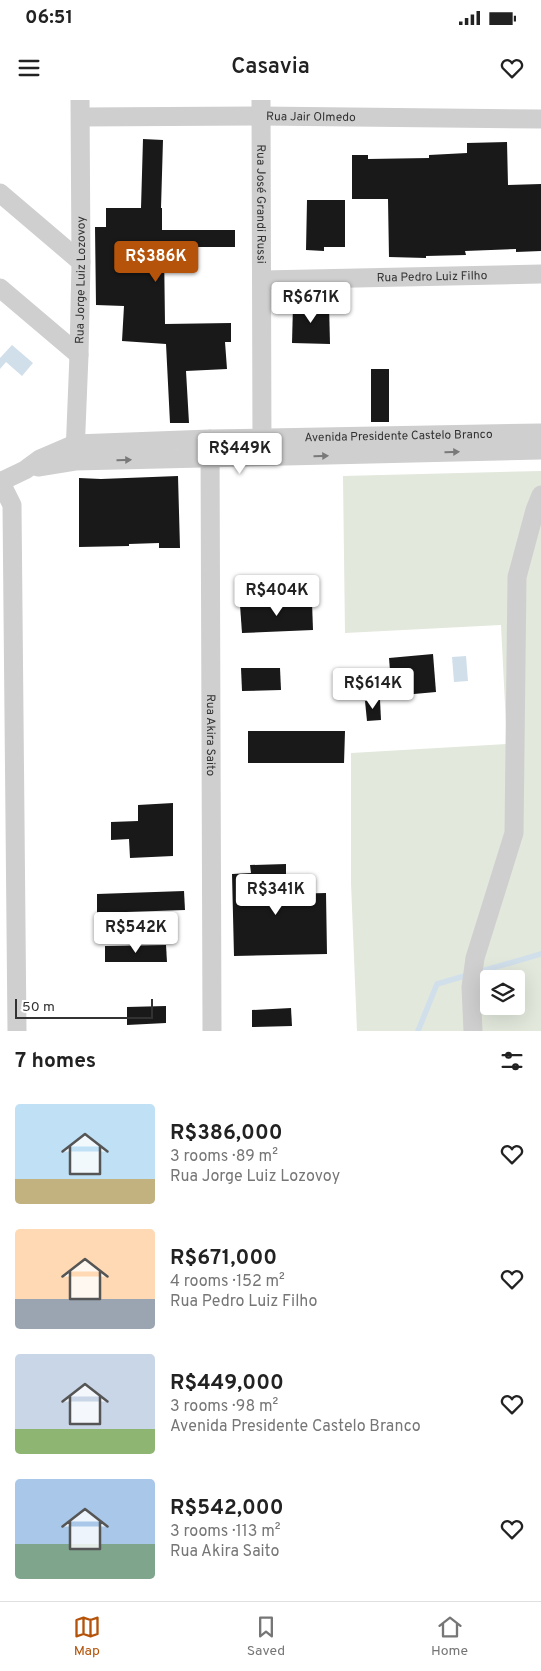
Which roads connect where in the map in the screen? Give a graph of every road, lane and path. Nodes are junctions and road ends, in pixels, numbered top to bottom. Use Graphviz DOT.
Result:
graph roads {
  1 [pos="261,108"];
  2 [pos="80,109"];
  3 [pos="541,119"];
  4 [pos="0,192"];
  5 [pos="81,262"];
  6 [pos="541,274"];
  7 [pos="263,280"];
  8 [pos="0,288"];
  9 [pos="79,355"];
  10 [pos="541,433"];
  11 [pos="261,438"];
  12 [pos="210,439"];
  13 [pos="541,450"];
  14 [pos="75,452"];
  15 [pos="262,458"];
  16 [pos="210,459"];
  17 [pos="0,482"];
  18 [pos="541,496"];
  19 [pos="6,634"];
  20 [pos="7,794"];
  21 [pos="16,1031"];
  22 [pos="212,1031"];
  23 [pos="473,1031"];
  1 -- 2 [label="street, Rua Jair Olmedo"];
  1 -- 3 [label="street, Rua Jair Olmedo"];
  1 -- 7 [label="street, Rua José Grandi Russi"];
  2 -- 5 [label="street, Rua Jorge Luiz Lozovoy"];
  4 -- 5 [label="street"];
  5 -- 9 [label="street, Rua Jorge Luiz Lozovoy"];
  6 -- 7 [label="street, Rua Pedro Luiz Filho"];
  7 -- 11 [label="street, Rua José Grandi Russi"];
  8 -- 9 [label="street"];
  9 -- 14 [label="street, Rua Jorge Luiz Lozovoy"];
  10 -- 11 [label="street, Avenida Presidente Castelo Branco"];
  11 -- 12 [label="street, Avenida Presidente Castelo Branco"];
  11 -- 15 [label="street, Rua José Grandi Russi"];
  12 -- 14 [label="street, Avenida Presidente Castelo Branco"];
  12 -- 16 [label="street, Rua Akira Saito"];
  15 -- 13 [label="street, Avenida Presidente Castelo Branco, one-way"];
  14 -- 16 [label="street, Avenida Presidente Castelo Branco, one-way"];
  14 -- 17 [label="street"];
  15 -- 16 [label="street, Avenida Presidente Castelo Branco"];
  16 -- 22 [label="street, Rua Akira Saito"];
  17 -- 19 [label="street"];
  18 -- 23 [label="street"];
  19 -- 20 [label="street"];
  20 -- 21 [label="street"];
}
